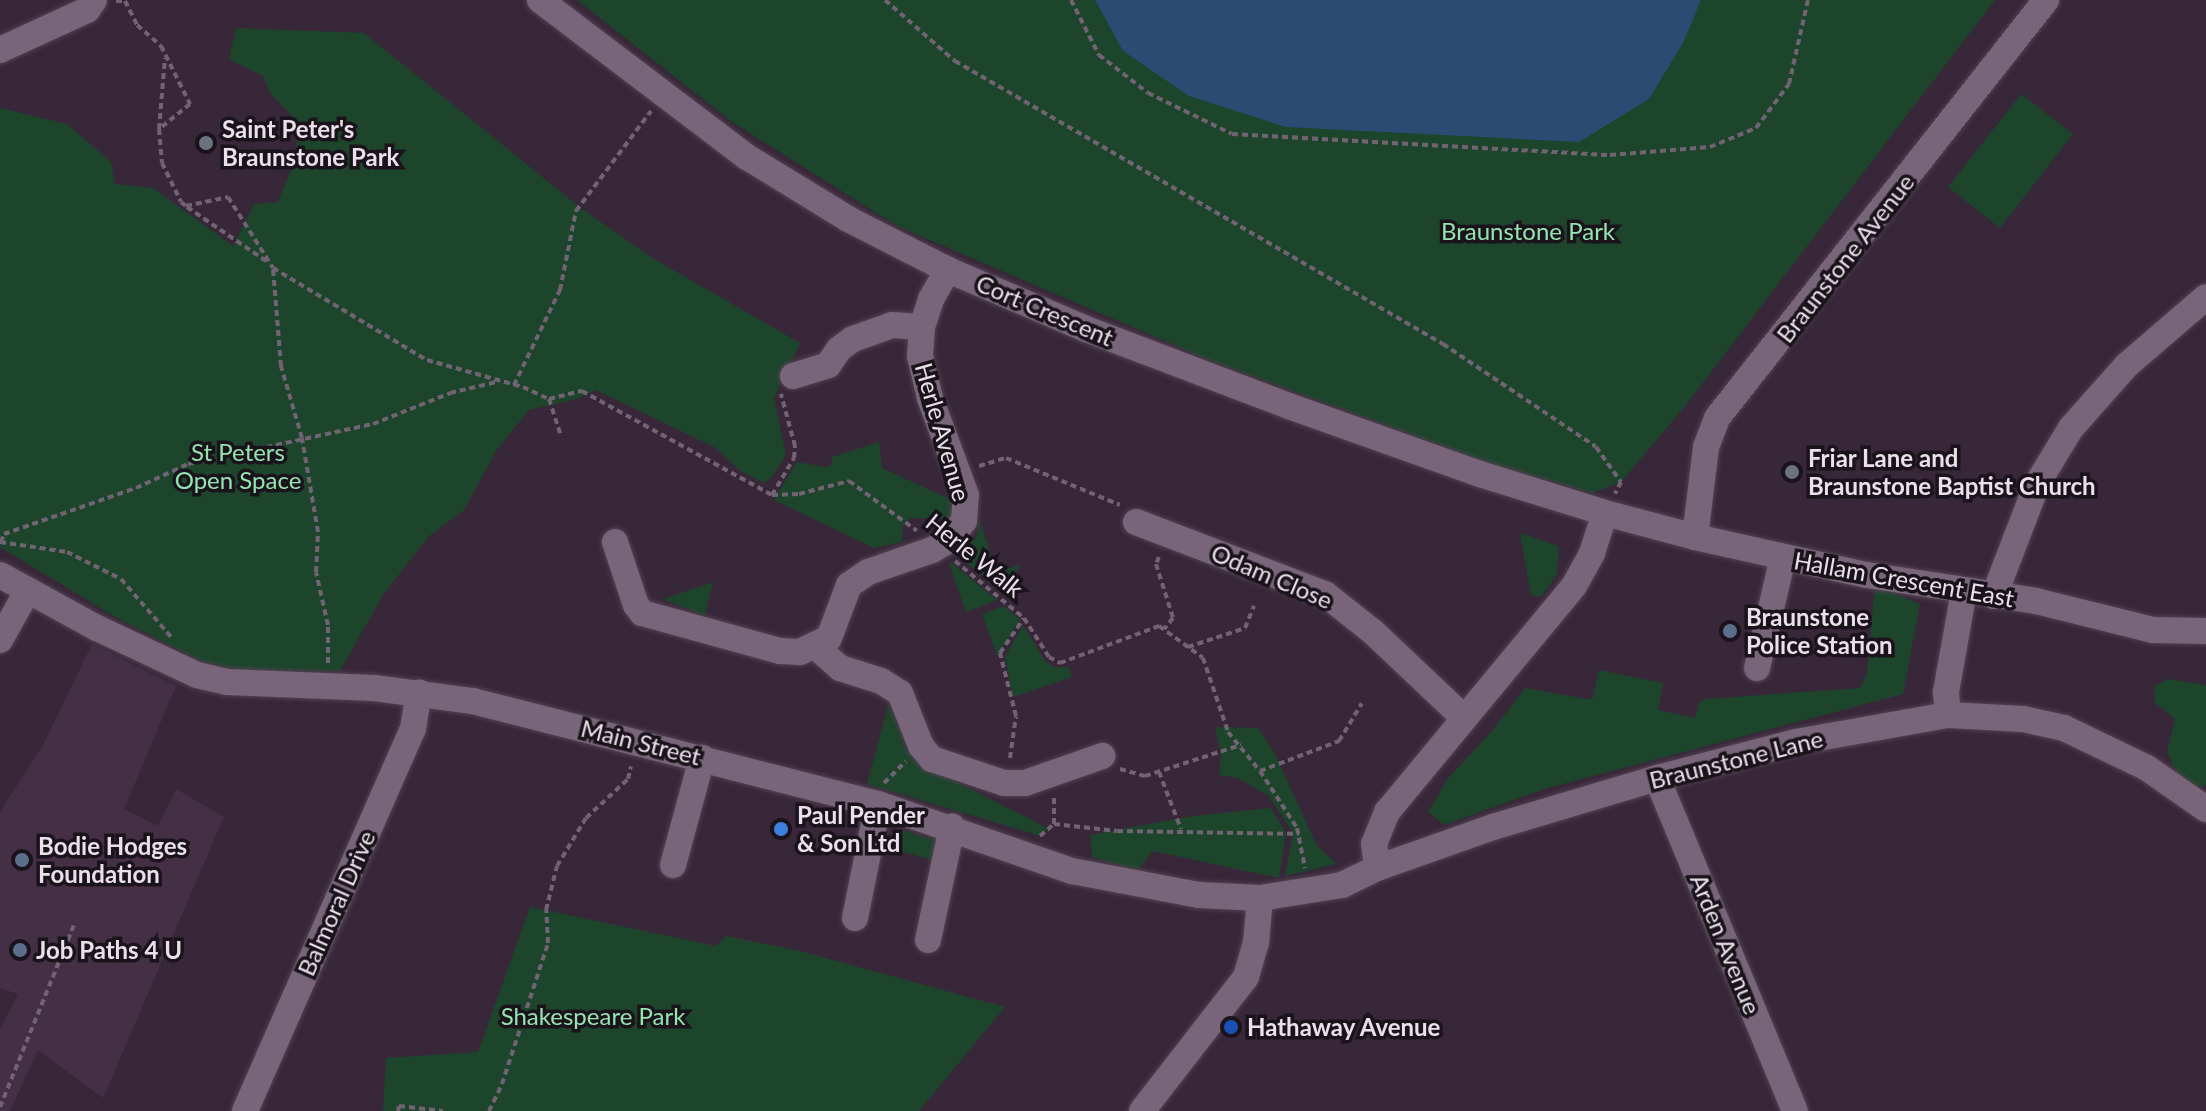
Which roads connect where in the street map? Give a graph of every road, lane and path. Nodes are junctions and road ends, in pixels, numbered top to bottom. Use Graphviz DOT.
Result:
graph roads {
  1 [pos="94,0"];
  2 [pos="109,0"];
  3 [pos="540,0"];
  4 [pos="885,0"];
  5 [pos="1071,0"];
  6 [pos="1808,0"];
  7 [pos="2046,0"];
  8 [pos="0,50"];
  9 [pos="166,56"];
  10 [pos="662,96"];
  11 [pos="159,129"];
  12 [pos="186,206"];
  13 [pos="272,266"];
  14 [pos="948,270"];
  15 [pos="2206,297"];
  16 [pos="922,327"];
  17 [pos="793,376"];
  18 [pos="498,381"];
  19 [pos="514,385"];
  20 [pos="549,399"];
  21 [pos="561,436"];
  22 [pos="302,438"];
  23 [pos="958,472"];
  24 [pos="772,495"];
  25 [pos="1605,513"];
  26 [pos="1136,522"];
  27 [pos="1169,534"];
  28 [pos="1695,537"];
  29 [pos="0,542"];
  30 [pos="615,542"];
  31 [pos="940,547"];
  32 [pos="1783,557"];
  33 [pos="0,575"];
  34 [pos="28,590"];
  35 [pos="1964,591"];
  36 [pos="1994,596"];
  37 [pos="1254,606"];
  38 [pos="1024,618"];
  39 [pos="1164,629"];
  40 [pos="2206,631"];
  41 [pos="0,640"];
  42 [pos="816,647"];
  43 [pos="1188,647"];
  44 [pos="1757,668"];
  45 [pos="197,675"];
  46 [pos="328,685"];
  47 [pos="419,692"];
  48 [pos="1362,703"];
  49 [pos="1948,715"];
  50 [pos="1464,718"];
  51 [pos="638,741"];
  52 [pos="1241,745"];
  53 [pos="921,746"];
  54 [pos="1102,756"];
  55 [pos="702,758"];
  56 [pos="1260,771"];
  57 [pos="1159,772"];
  58 [pos="1045,776"];
  59 [pos="1657,778"];
  60 [pos="1007,783"];
  61 [pos="878,804"];
  62 [pos="2206,809"];
  63 [pos="1054,824"];
  64 [pos="952,827"];
  65 [pos="1182,830"];
  66 [pos="1299,834"];
  67 [pos="1028,855"];
  68 [pos="673,865"];
  69 [pos="1377,868"];
  70 [pos="1309,893"];
  71 [pos="1260,898"];
  72 [pos="855,918"];
  73 [pos="74,925"];
  74 [pos="928,940"];
  75 [pos="0,1107"];
  76 [pos="245,1111"];
  77 [pos="398,1111"];
  78 [pos="443,1111"];
  79 [pos="489,1111"];
  80 [pos="1142,1111"];
  81 [pos="1795,1111"];
  1 -- 8 [label="street"];
  2 -- 9 [label="path"];
  3 -- 10 [label="street, Cort Crescent"];
  4 -- 25 [label="path"];
  5 -- 6 [label="path"];
  7 -- 28 [label="street, Braunstone Avenue"];
  9 -- 11 [label="path"];
  9 -- 11 [label="path"];
  10 -- 14 [label="street, Cort Crescent"];
  10 -- 19 [label="path"];
  11 -- 12 [label="path"];
  12 -- 13 [label="path"];
  12 -- 13 [label="path"];
  13 -- 18 [label="path"];
  13 -- 22 [label="path"];
  14 -- 16 [label="street, Herle Avenue"];
  14 -- 25 [label="street, Cort Crescent"];
  15 -- 36 [label="street"];
  16 -- 17 [label="street, Herle Avenue"];
  16 -- 23 [label="street, Herle Avenue"];
  17 -- 24 [label="path"];
  18 -- 19 [label="path"];
  18 -- 22 [label="path"];
  19 -- 20 [label="path"];
  20 -- 21 [label="path"];
  20 -- 24 [label="path"];
  22 -- 29 [label="path"];
  22 -- 46 [label="path"];
  23 -- 26 [label="path"];
  23 -- 31 [label="street, Herle Avenue"];
  24 -- 31 [label="path, Herle Walk"];
  25 -- 28 [label="street, Hallam Crescent East"];
  25 -- 50 [label="street"];
  26 -- 27 [label="street, Odam Close"];
  27 -- 39 [label="path"];
  27 -- 50 [label="street, Odam Close"];
  28 -- 32 [label="street, Hallam Crescent East"];
  29 -- 45 [label="path"];
  30 -- 42 [label="street"];
  31 -- 38 [label="path, Herle Walk"];
  31 -- 42 [label="street"];
  32 -- 35 [label="street, Hallam Crescent East"];
  32 -- 44 [label="street"];
  33 -- 34 [label="street"];
  34 -- 41 [label="street"];
  34 -- 45 [label="street, Main Street"];
  35 -- 36 [label="street, Hallam Crescent East"];
  35 -- 49 [label="street"];
  36 -- 40 [label="street, Hallam Crescent East"];
  37 -- 43 [label="path"];
  38 -- 39 [label="path, Herle Walk"];
  38 -- 60 [label="path"];
  39 -- 43 [label="path"];
  42 -- 53 [label="street"];
  43 -- 52 [label="path"];
  45 -- 46 [label="street, Main Street"];
  46 -- 47 [label="street, Main Street"];
  47 -- 51 [label="street, Main Street"];
  47 -- 76 [label="street, Balmoral Drive"];
  48 -- 56 [label="path"];
  49 -- 59 [label="street, Braunstone Lane"];
  49 -- 62 [label="street, Braunstone Lane"];
  50 -- 69 [label="street"];
  51 -- 55 [label="street, Main Street"];
  51 -- 79 [label="path"];
  52 -- 56 [label="path"];
  52 -- 57 [label="path"];
  53 -- 60 [label="street"];
  53 -- 61 [label="path"];
  54 -- 57 [label="path"];
  54 -- 58 [label="street"];
  55 -- 61 [label="street, Main Street"];
  55 -- 68 [label="street"];
  56 -- 66 [label="path"];
  57 -- 65 [label="path"];
  58 -- 60 [label="street"];
  58 -- 63 [label="path"];
  59 -- 69 [label="street, Braunstone Lane"];
  59 -- 81 [label="street, Arden Avenue"];
  61 -- 64 [label="street, Main Street"];
  61 -- 72 [label="street"];
  63 -- 65 [label="path"];
  63 -- 67 [label="path"];
  64 -- 67 [label="street, Main Street"];
  64 -- 74 [label="street"];
  65 -- 66 [label="path"];
  66 -- 70 [label="path"];
  67 -- 71 [label="street, Main Street"];
  69 -- 70 [label="street, Braunstone Lane"];
  70 -- 71 [label="street, Braunstone Lane"];
  71 -- 80 [label="street"];
  73 -- 75 [label="path"];
  77 -- 78 [label="path"];
}
